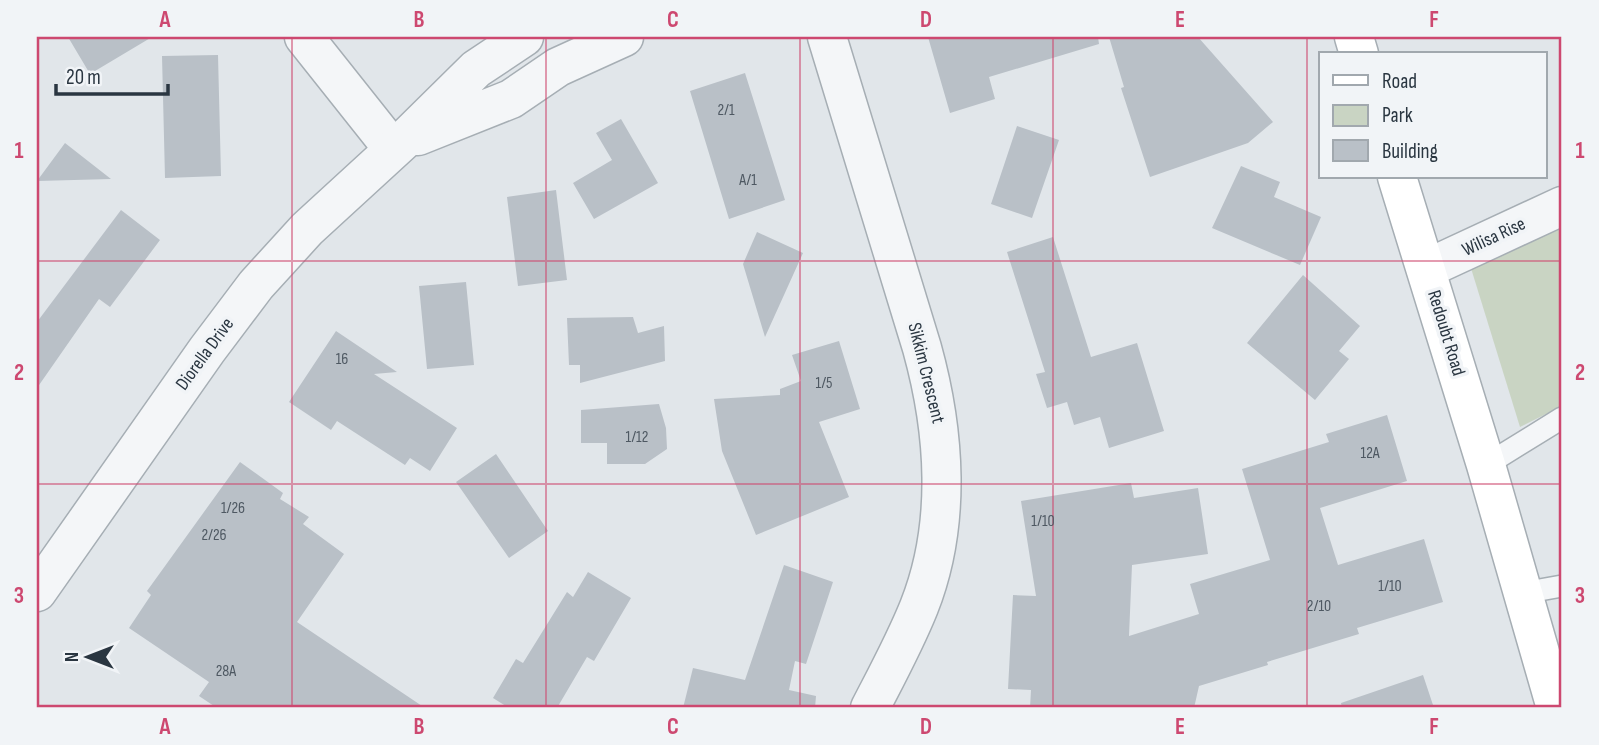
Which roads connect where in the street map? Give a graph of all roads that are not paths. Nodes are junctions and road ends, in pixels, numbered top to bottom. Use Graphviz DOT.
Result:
graph roads {
  1 [pos="304,37"];
  2 [pos="524,37"];
  3 [pos="624,37"];
  4 [pos="827,37"];
  5 [pos="570,47"];
  6 [pos="398,145"];
  7 [pos="1397,178"];
  8 [pos="1562,206"];
  9 [pos="1426,269"];
  10 [pos="1562,418"];
  11 [pos="1490,477"];
  12 [pos="1548,589"];
  13 [pos="37,592"];
  14 [pos="1562,655"];
  15 [pos="870,708"];
  16 [pos="1556,708"];
  1 -- 6 [label="street"];
  2 -- 6 [label="street, Diorella Drive"];
  3 -- 5 [label="street, Diorella Drive"];
  4 -- 15 [label="street, Sikkim Crescent"];
  5 -- 6 [label="street, Diorella Drive"];
  6 -- 13 [label="street, Diorella Drive"];
  7 -- 9 [label="main road, Redoubt Road"];
  8 -- 9 [label="street, Wilisa Rise"];
  9 -- 11 [label="main road, Redoubt Road"];
  10 -- 11 [label="lane"];
  11 -- 12 [label="main road, Redoubt Road"];
  11 -- 16 [label="main road, Redoubt Road"];
  12 -- 14 [label="main road, Redoubt Road"];
}
